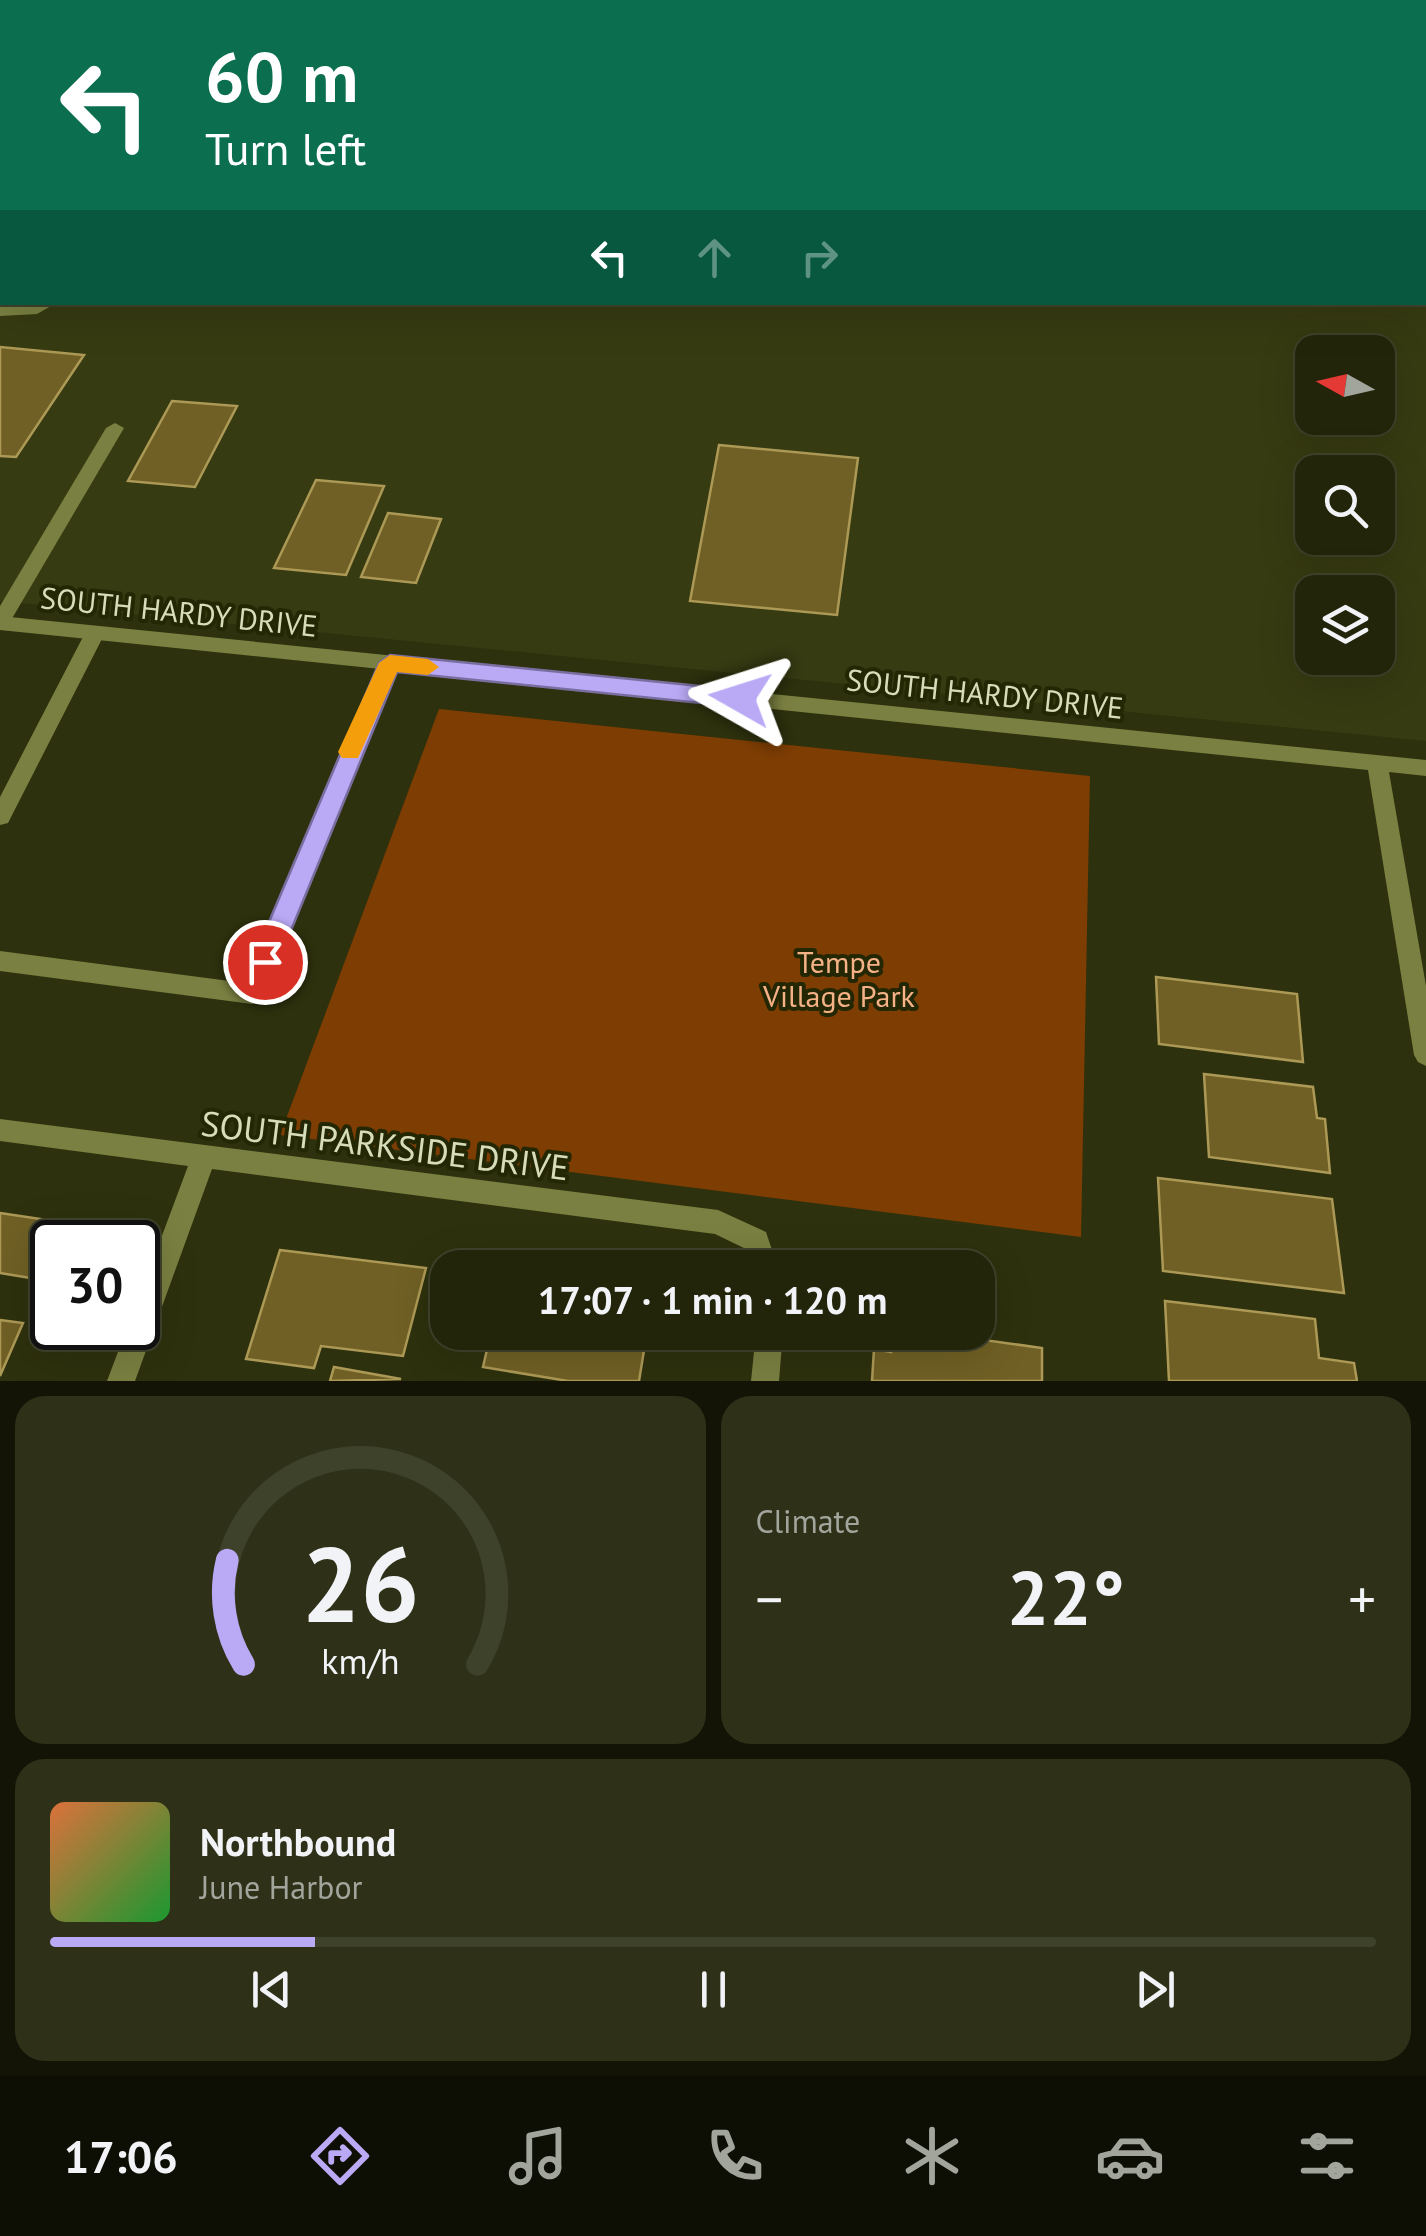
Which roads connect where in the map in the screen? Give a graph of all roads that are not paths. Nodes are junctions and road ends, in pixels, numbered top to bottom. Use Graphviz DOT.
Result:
graph roads {
  1 [pos="44,305"];
  2 [pos="0,311"];
  3 [pos="116,428"];
  4 [pos="0,622"];
  5 [pos="96,633"];
  6 [pos="390,663"];
  7 [pos="1378,763"];
  8 [pos="1426,768"];
  9 [pos="0,817"];
  10 [pos="0,961"];
  11 [pos="1426,1055"];
  12 [pos="0,1130"];
  13 [pos="204,1157"];
  14 [pos="760,1250"];
  15 [pos="768,1350"];
  16 [pos="121,1381"];
  17 [pos="764,1381"];
  1 -- 2 [label="street"];
  3 -- 4 [label="street"];
  4 -- 5 [label="street, SOUTH HARDY DRIVE"];
  5 -- 6 [label="street, SOUTH HARDY DRIVE"];
  5 -- 9 [label="street"];
  6 -- 7 [label="street, SOUTH HARDY DRIVE"];
  6 -- 10 [label="street"];
  7 -- 8 [label="street, SOUTH HARDY DRIVE"];
  7 -- 11 [label="street"];
  12 -- 13 [label="street, SOUTH PARKSIDE DRIVE"];
  13 -- 14 [label="street, SOUTH PARKSIDE DRIVE"];
  13 -- 16 [label="street"];
  15 -- 17 [label="street"];
}
